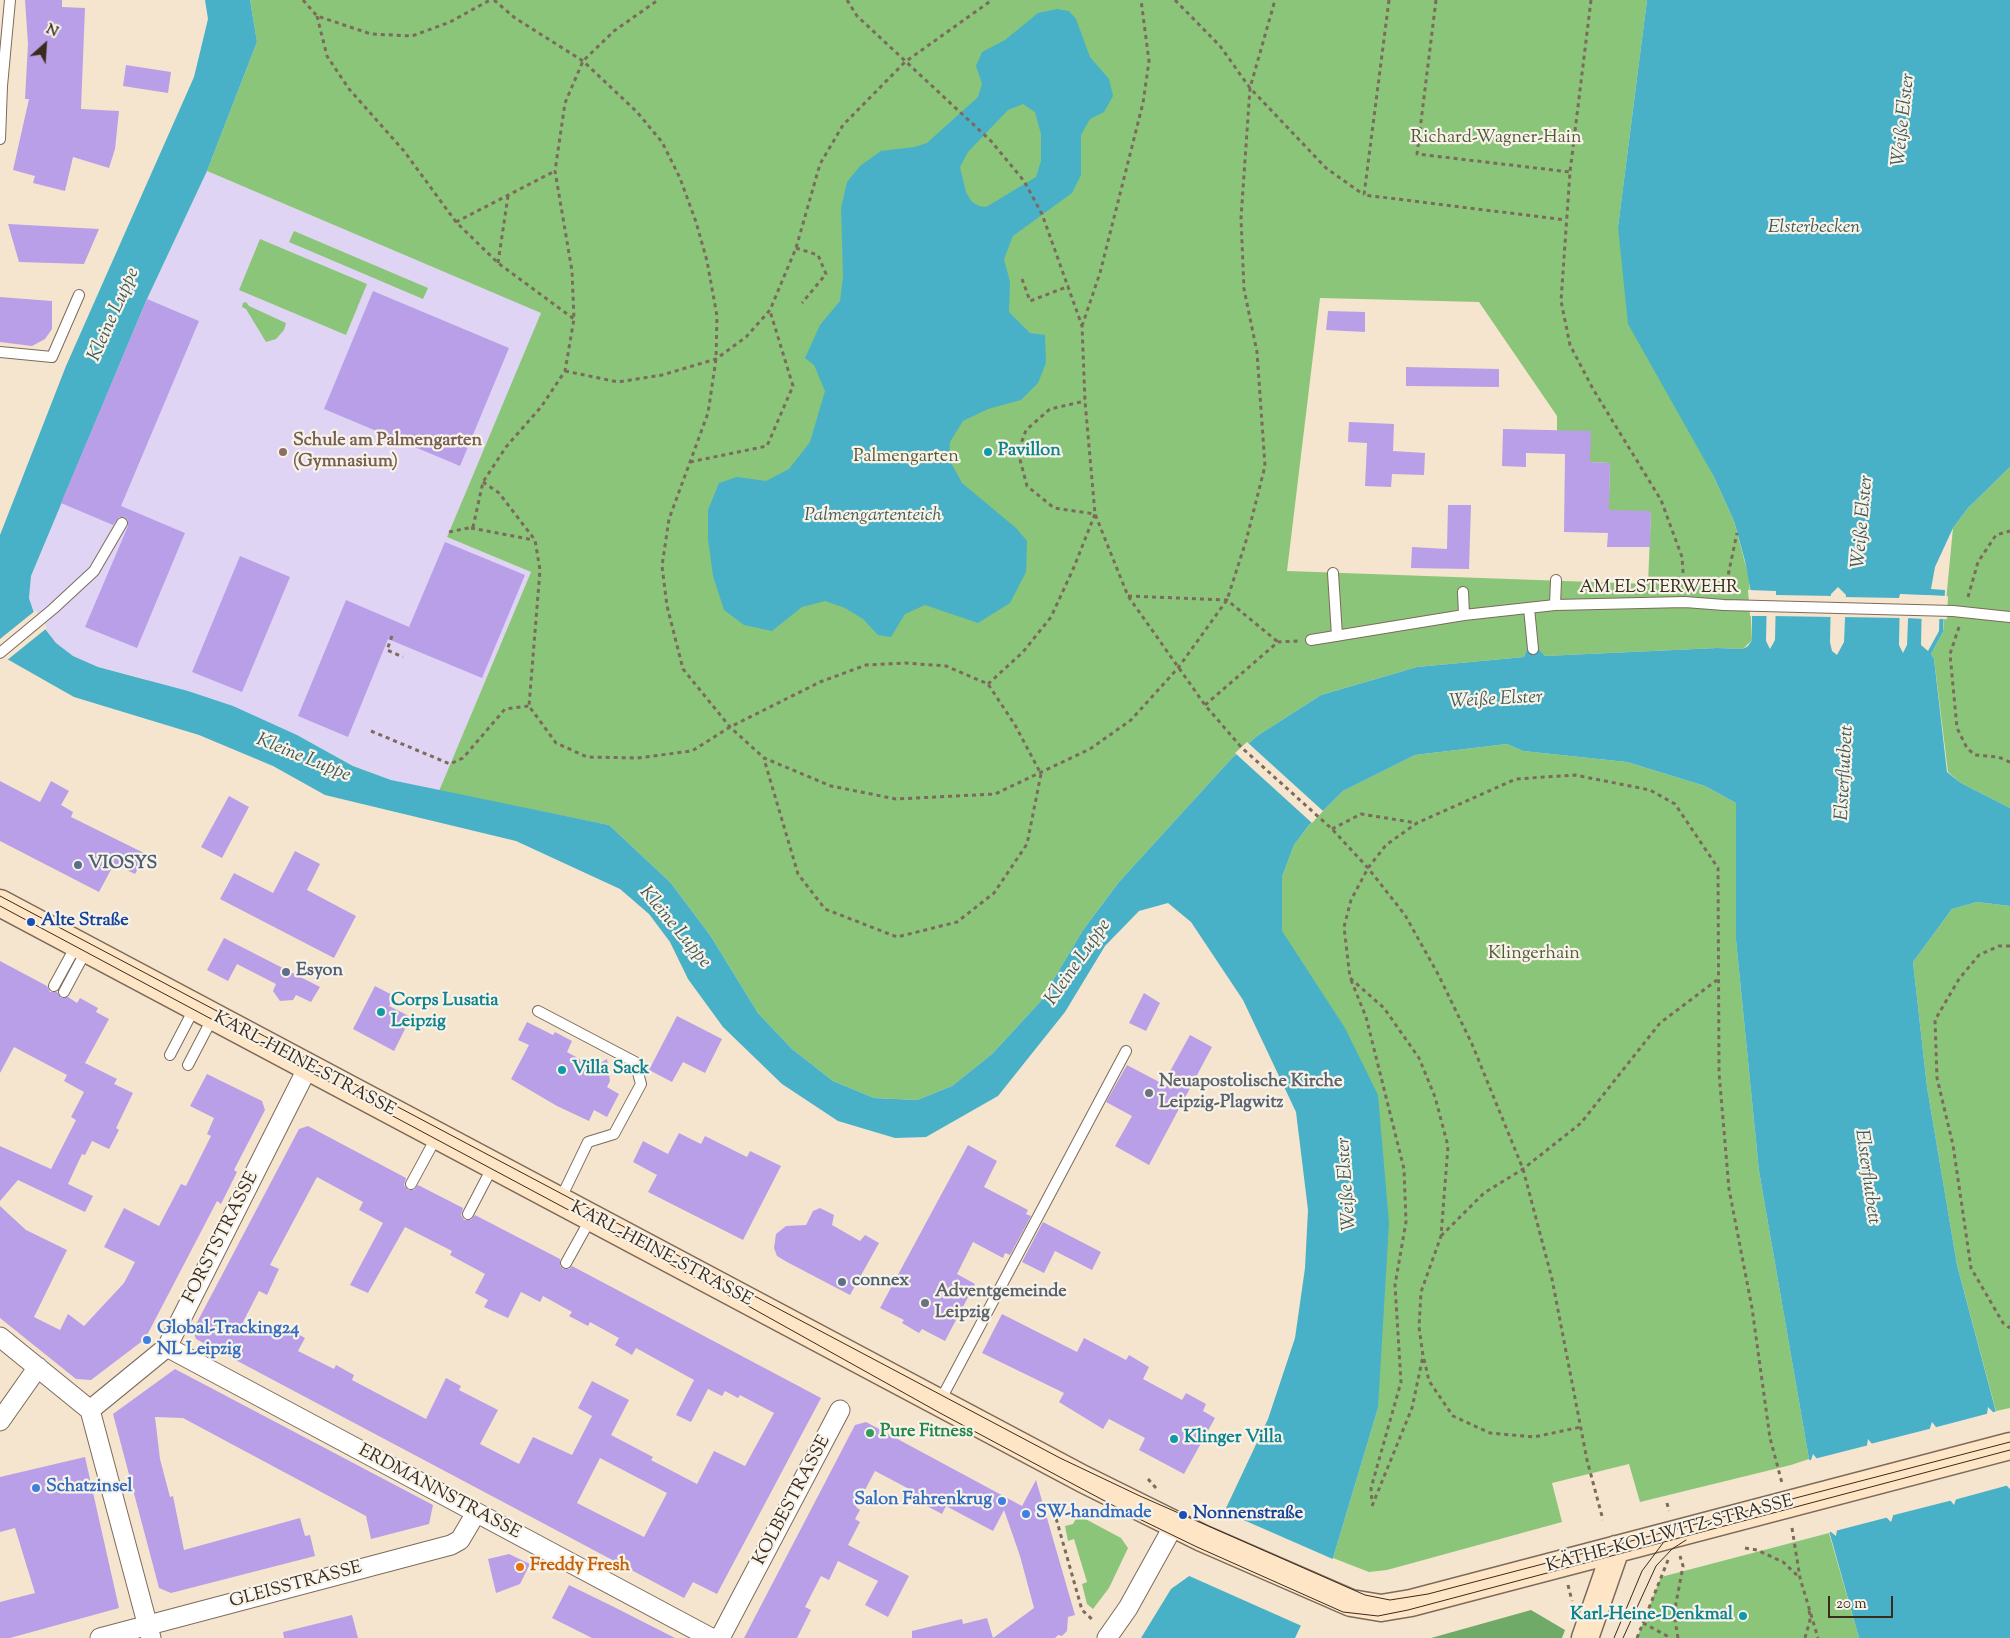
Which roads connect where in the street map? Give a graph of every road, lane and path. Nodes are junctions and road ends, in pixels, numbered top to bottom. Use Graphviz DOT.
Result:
graph roads {
  1 [pos="10,0"];
  2 [pos="303,0"];
  3 [pos="490,0"];
  4 [pos="494,0"];
  5 [pos="658,0"];
  6 [pos="847,0"];
  7 [pos="992,0"];
  8 [pos="1141,0"];
  9 [pos="1176,0"];
  10 [pos="1275,0"];
  11 [pos="1389,0"];
  12 [pos="1436,0"];
  13 [pos="1591,0"];
  14 [pos="317,16"];
  15 [pos="583,61"];
  16 [pos="905,62"];
  17 [pos="1,86"];
  18 [pos="1250,88"];
  19 [pos="0,139"];
  20 [pos="555,171"];
  21 [pos="1570,172"];
  22 [pos="1364,194"];
  23 [pos="508,195"];
  24 [pos="1566,220"];
  25 [pos="456,222"];
  26 [pos="796,248"];
  27 [pos="498,263"];
  28 [pos="1022,279"];
  29 [pos="1069,286"];
  30 [pos="79,295"];
  31 [pos="802,303"];
  32 [pos="770,310"];
  33 [pos="574,319"];
  34 [pos="1082,326"];
  35 [pos="0,352"];
  36 [pos="716,359"];
  37 [pos="565,370"];
  38 [pos="1085,401"];
  39 [pos="997,452"];
  40 [pos="1018,452"];
  41 [pos="690,462"];
  42 [pos="483,482"];
  43 [pos="1095,514"];
  44 [pos="122,523"];
  45 [pos="472,527"];
  46 [pos="2010,531"];
  47 [pos="448,532"];
  48 [pos="1737,533"];
  49 [pos="535,540"];
  50 [pos="1333,572"];
  51 [pos="1556,580"];
  52 [pos="1463,592"];
  53 [pos="1128,596"];
  54 [pos="1227,600"];
  55 [pos="1685,602"];
  56 [pos="1555,605"];
  57 [pos="1726,606"];
  58 [pos="1529,608"];
  59 [pos="1964,612"];
  60 [pos="1464,615"];
  61 [pos="2010,617"];
  62 [pos="392,636"];
  63 [pos="1337,636"];
  64 [pos="1311,640"];
  65 [pos="1278,642"];
  66 [pos="1533,649"];
  67 [pos="0,653"];
  68 [pos="403,657"];
  69 [pos="1178,668"];
  70 [pos="988,684"];
  71 [pos="1204,705"];
  72 [pos="529,706"];
  73 [pos="730,726"];
  74 [pos="372,731"];
  75 [pos="764,758"];
  76 [pos="2010,762"];
  77 [pos="1041,774"];
  78 [pos="1417,823"];
  79 [pos="1332,829"];
  80 [pos="1368,868"];
  81 [pos="0,903"];
  82 [pos="82,946"];
  83 [pos="2010,946"];
  84 [pos="1350,978"];
  85 [pos="1717,980"];
  86 [pos="54,986"];
  87 [pos="64,992"];
  88 [pos="538,1011"];
  89 [pos="204,1012"];
  90 [pos="1126,1051"];
  91 [pos="170,1055"];
  92 [pos="188,1064"];
  93 [pos="308,1067"];
  94 [pos="437,1136"];
  95 [pos="494,1165"];
  96 [pos="1523,1169"];
  97 [pos="411,1184"];
  98 [pos="559,1201"];
  99 [pos="468,1214"];
  100 [pos="591,1218"];
  101 [pos="1441,1236"];
  102 [pos="566,1263"];
  103 [pos="2010,1328"];
  104 [pos="0,1337"];
  105 [pos="167,1347"];
  106 [pos="1423,1356"];
  107 [pos="38,1367"];
  108 [pos="940,1403"];
  109 [pos="90,1410"];
  110 [pos="840,1410"];
  111 [pos="0,1421"];
  112 [pos="1581,1427"];
  113 [pos="2010,1446"];
  114 [pos="1148,1479"];
  115 [pos="1780,1479"];
  116 [pos="1158,1490"];
  117 [pos="1054,1511"];
  118 [pos="476,1513"];
  119 [pos="1603,1520"];
  120 [pos="1174,1525"];
  121 [pos="1793,1534"];
  122 [pos="1745,1548"];
  123 [pos="1616,1549"];
  124 [pos="1670,1556"];
  125 [pos="1683,1566"];
  126 [pos="1800,1578"];
  127 [pos="1329,1594"];
  128 [pos="1808,1601"];
  129 [pos="1643,1623"];
  130 [pos="150,1631"];
  131 [pos="1109,1637"];
  132 [pos="100,1638"];
  133 [pos="711,1638"];
  134 [pos="720,1638"];
  135 [pos="1586,1638"];
  136 [pos="1637,1638"];
  137 [pos="1671,1638"];
  138 [pos="1678,1638"];
  139 [pos="1805,1638"];
  140 [pos="1818,1638"];
  1 -- 17 [label="lane"];
  2 -- 14 [label="path"];
  3 -- 14 [label="path"];
  4 -- 15 [label="path"];
  5 -- 15 [label="path"];
  6 -- 16 [label="path"];
  7 -- 16 [label="path"];
  8 -- 34 [label="path"];
  9 -- 18 [label="path"];
  10 -- 18 [label="path"];
  11 -- 22 [label="path"];
  12 -- 21 [label="path"];
  13 -- 21 [label="path"];
  14 -- 25 [label="path"];
  15 -- 20 [label="path"];
  15 -- 36 [label="path"];
  16 -- 26 [label="path"];
  16 -- 29 [label="path"];
  17 -- 19 [label="lane"];
  18 -- 22 [label="path"];
  18 -- 54 [label="path"];
  20 -- 23 [label="path"];
  20 -- 33 [label="path"];
  21 -- 24 [label="path"];
  22 -- 24 [label="path"];
  23 -- 25 [label="path"];
  23 -- 27 [label="path"];
  24 -- 55 [label="path"];
  25 -- 27 [label="path"];
  26 -- 31 [label="path"];
  26 -- 32 [label="path"];
  27 -- 33 [label="path"];
  28 -- 29 [label="path"];
  29 -- 34 [label="path"];
  30 -- 35 [label="lane"];
  32 -- 36 [label="path"];
  32 -- 41 [label="path"];
  33 -- 37 [label="path"];
  34 -- 38 [label="path"];
  36 -- 37 [label="path"];
  36 -- 41 [label="path"];
  37 -- 42 [label="path"];
  38 -- 40 [label="path"];
  38 -- 43 [label="path"];
  39 -- 40 [label="path"];
  40 -- 43 [label="path"];
  41 -- 73 [label="path"];
  42 -- 45 [label="path"];
  42 -- 49 [label="path"];
  43 -- 53 [label="path"];
  43 -- 70 [label="path"];
  44 -- 67 [label="lane"];
  45 -- 47 [label="path"];
  45 -- 49 [label="path"];
  46 -- 59 [label="path"];
  48 -- 57 [label="path"];
  49 -- 72 [label="path"];
  50 -- 63 [label="lane"];
  51 -- 56 [label="lane"];
  52 -- 60 [label="lane"];
  53 -- 54 [label="path"];
  53 -- 69 [label="path"];
  54 -- 65 [label="path"];
  54 -- 69 [label="path"];
  55 -- 56 [label="lane, AM ELSTERWEHR"];
  55 -- 57 [label="lane, AM ELSTERWEHR"];
  56 -- 58 [label="lane, AM ELSTERWEHR"];
  57 -- 59 [label="lane, AM ELSTERWEHR"];
  58 -- 60 [label="lane, AM ELSTERWEHR"];
  58 -- 66 [label="lane"];
  59 -- 61 [label="lane, AM ELSTERWEHR"];
  59 -- 76 [label="path"];
  60 -- 63 [label="lane, AM ELSTERWEHR"];
  62 -- 68 [label="path"];
  63 -- 64 [label="lane, AM ELSTERWEHR"];
  64 -- 65 [label="path"];
  65 -- 71 [label="path"];
  69 -- 71 [label="path"];
  69 -- 77 [label="path"];
  70 -- 73 [label="path"];
  70 -- 77 [label="path"];
  71 -- 79 [label="path"];
  72 -- 73 [label="path"];
  72 -- 74 [label="path"];
  73 -- 75 [label="path"];
  75 -- 77 [label="path"];
  75 -- 77 [label="path"];
  78 -- 79 [label="path"];
  78 -- 80 [label="path"];
  78 -- 85 [label="path"];
  79 -- 80 [label="path"];
  80 -- 84 [label="path"];
  80 -- 96 [label="path"];
  81 -- 82 [label="main road, KARL-HEINE-STRASSE"];
  82 -- 86 [label="lane"];
  82 -- 87 [label="lane"];
  82 -- 89 [label="main road, KARL-HEINE-STRASSE"];
  83 -- 103 [label="path"];
  84 -- 101 [label="path"];
  84 -- 106 [label="path"];
  85 -- 96 [label="path"];
  85 -- 115 [label="path"];
  88 -- 98 [label="lane"];
  89 -- 91 [label="lane"];
  89 -- 92 [label="lane"];
  89 -- 93 [label="main road, KARL-HEINE-STRASSE"];
  90 -- 108 [label="lane"];
  93 -- 94 [label="main road, KARL-HEINE-STRASSE"];
  93 -- 105 [label="street, FORSTSTRASSE"];
  94 -- 95 [label="main road, KARL-HEINE-STRASSE"];
  94 -- 97 [label="lane"];
  95 -- 98 [label="main road, KARL-HEINE-STRASSE"];
  95 -- 99 [label="lane"];
  96 -- 101 [label="path"];
  96 -- 112 [label="path"];
  98 -- 100 [label="main road, KARL-HEINE-STRASSE"];
  100 -- 102 [label="lane"];
  100 -- 108 [label="main road, KARL-HEINE-STRASSE"];
  101 -- 106 [label="path"];
  104 -- 107 [label="street"];
  105 -- 109 [label="street, FORSTSTRASSE"];
  105 -- 118 [label="street, ERDMANNSTRASSE"];
  106 -- 112 [label="path"];
  107 -- 109 [label="street"];
  107 -- 111 [label="street"];
  108 -- 120 [label="main road, KARL-HEINE-STRASSE"];
  109 -- 130 [label="street"];
  110 -- 134 [label="street, KOLBESTRASSE"];
  112 -- 119 [label="path"];
  113 -- 123 [label="main road, KÄTHE-KOLLWITZ-STRASSE"];
  114 -- 116 [label="path"];
  117 -- 131 [label="path"];
  118 -- 130 [label="street, GLEISSTRASSE"];
  118 -- 133 [label="street, ERDMANNSTRASSE"];
  120 -- 127 [label="main road, KARL-HEINE-STRASSE"];
  120 -- 131 [label="street"];
  121 -- 126 [label="path"];
  122 -- 126 [label="path"];
  123 -- 127 [label="main road, KÄTHE-KOLLWITZ-STRASSE"];
  123 -- 135 [label="main road"];
  124 -- 129 [label="path"];
  125 -- 138 [label="path"];
  126 -- 128 [label="path"];
  128 -- 139 [label="path"];
  128 -- 140 [label="path"];
  129 -- 136 [label="path"];
  129 -- 137 [label="path"];
  130 -- 132 [label="street, GLEISSTRASSE"];
}
